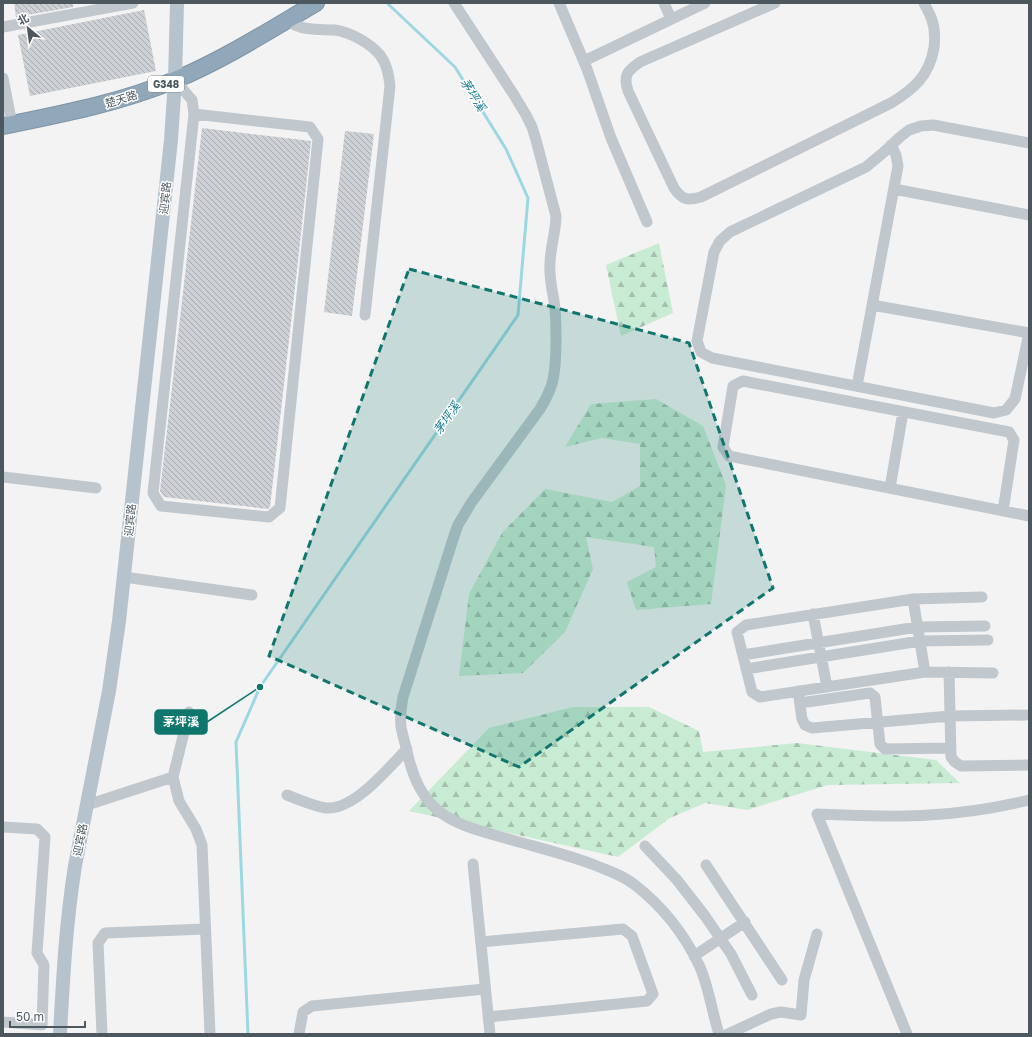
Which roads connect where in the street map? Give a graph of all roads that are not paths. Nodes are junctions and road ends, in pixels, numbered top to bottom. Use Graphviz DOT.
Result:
graph roads {
  1 [pos="133,3"];
  2 [pos="177,3"];
  3 [pos="454,3"];
  4 [pos="559,3"];
  5 [pos="664,3"];
  6 [pos="705,3"];
  7 [pos="775,3"];
  8 [pos="924,3"];
  9 [pos="315,4"];
  10 [pos="109,5"];
  11 [pos="671,19"];
  12 [pos="288,20"];
  13 [pos="3,28"];
  14 [pos="584,62"];
  15 [pos="3,78"];
  16 [pos="175,80"];
  17 [pos="194,114"];
  18 [pos="8,125"];
  19 [pos="1029,143"];
  20 [pos="891,145"];
  21 [pos="894,189"];
  22 [pos="1029,215"];
  23 [pos="647,222"];
  24 [pos="872,305"];
  25 [pos="365,315"];
  26 [pos="1029,333"];
  27 [pos="857,386"];
  28 [pos="903,412"];
  29 [pos="3,478"];
  30 [pos="96,488"];
  31 [pos="890,488"];
  32 [pos="1003,511"];
  33 [pos="1029,516"];
  34 [pos="124,577"];
  35 [pos="252,595"];
  36 [pos="982,597"];
  37 [pos="913,599"];
  38 [pos="813,614"];
  39 [pos="985,626"];
  40 [pos="917,627"];
  41 [pos="988,640"];
  42 [pos="920,641"];
  43 [pos="818,643"];
  44 [pos="743,655"];
  45 [pos="821,657"];
  46 [pos="746,669"];
  47 [pos="925,672"];
  48 [pos="949,672"];
  49 [pos="993,673"];
  50 [pos="827,687"];
  51 [pos="798,691"];
  52 [pos="800,703"];
  53 [pos="189,712"];
  54 [pos="1026,715"];
  55 [pos="950,716"];
  56 [pos="878,722"];
  57 [pos="951,748"];
  58 [pos="407,749"];
  59 [pos="1029,765"];
  60 [pos="173,777"];
  61 [pos="287,796"];
  62 [pos="1029,800"];
  63 [pos="87,805"];
  64 [pos="3,827"];
  65 [pos="645,846"];
  66 [pos="473,864"];
  67 [pos="706,865"];
  68 [pos="745,922"];
  69 [pos="205,929"];
  70 [pos="817,934"];
  71 [pos="720,939"];
  72 [pos="481,942"];
  73 [pos="694,956"];
  74 [pos="782,980"];
  75 [pos="485,989"];
  76 [pos="752,995"];
  77 [pos="488,1017"];
  78 [pos="3,1022"];
  79 [pos="60,1034"];
  80 [pos="102,1034"];
  81 [pos="210,1034"];
  82 [pos="299,1034"];
  83 [pos="490,1034"];
  84 [pos="719,1034"];
  85 [pos="728,1034"];
  86 [pos="907,1034"];
  1 -- 10 [label="street"];
  2 -- 16 [label="main road, 迎宾路"];
  3 -- 58 [label="street"];
  4 -- 14 [label="street"];
  5 -- 11 [label="street"];
  6 -- 11 [label="street"];
  7 -- 8 [label="street"];
  9 -- 12 [label="highway, 楚天路 / G348"];
  10 -- 13 [label="street"];
  11 -- 14 [label="street"];
  12 -- 16 [label="highway, 楚天路 / G348"];
  12 -- 25 [label="street"];
  14 -- 23 [label="street"];
  15 -- 18 [label="street"];
  16 -- 17 [label="street"];
  16 -- 18 [label="highway, 楚天路 / G348"];
  16 -- 34 [label="main road, 迎宾路"];
  17 -- 17 [label="street"];
  19 -- 20 [label="street"];
  20 -- 21 [label="street"];
  20 -- 27 [label="street"];
  21 -- 22 [label="street"];
  21 -- 24 [label="street"];
  24 -- 26 [label="street"];
  24 -- 27 [label="street"];
  26 -- 27 [label="street"];
  28 -- 31 [label="street"];
  28 -- 31 [label="street"];
  28 -- 32 [label="street"];
  29 -- 30 [label="street"];
  31 -- 32 [label="street"];
  32 -- 33 [label="street"];
  34 -- 35 [label="street"];
  34 -- 63 [label="main road, 迎宾路"];
  36 -- 37 [label="street"];
  37 -- 38 [label="street"];
  37 -- 40 [label="street"];
  38 -- 43 [label="street"];
  38 -- 44 [label="street"];
  39 -- 40 [label="street"];
  40 -- 42 [label="street"];
  40 -- 43 [label="street"];
  41 -- 42 [label="street"];
  42 -- 45 [label="street"];
  42 -- 47 [label="street"];
  43 -- 44 [label="street"];
  43 -- 45 [label="street"];
  44 -- 46 [label="street"];
  45 -- 46 [label="street"];
  45 -- 50 [label="street"];
  46 -- 51 [label="street"];
  47 -- 48 [label="street"];
  47 -- 50 [label="street"];
  48 -- 49 [label="street"];
  48 -- 55 [label="street"];
  50 -- 51 [label="street"];
  51 -- 52 [label="street"];
  52 -- 56 [label="street"];
  52 -- 56 [label="street"];
  53 -- 60 [label="street"];
  54 -- 55 [label="street"];
  55 -- 56 [label="street"];
  55 -- 57 [label="street"];
  56 -- 57 [label="street"];
  57 -- 59 [label="street"];
  58 -- 61 [label="street"];
  58 -- 73 [label="street"];
  60 -- 63 [label="street"];
  60 -- 69 [label="street"];
  62 -- 86 [label="street"];
  63 -- 79 [label="main road, 迎宾路"];
  64 -- 78 [label="street"];
  65 -- 71 [label="street"];
  66 -- 72 [label="street"];
  67 -- 68 [label="street"];
  68 -- 71 [label="street"];
  68 -- 74 [label="street"];
  69 -- 80 [label="street"];
  69 -- 81 [label="street"];
  70 -- 85 [label="street"];
  71 -- 73 [label="street"];
  71 -- 76 [label="street"];
  72 -- 75 [label="street"];
  72 -- 77 [label="street"];
  73 -- 84 [label="street"];
  75 -- 77 [label="street"];
  75 -- 82 [label="street"];
  77 -- 83 [label="street"];
}
